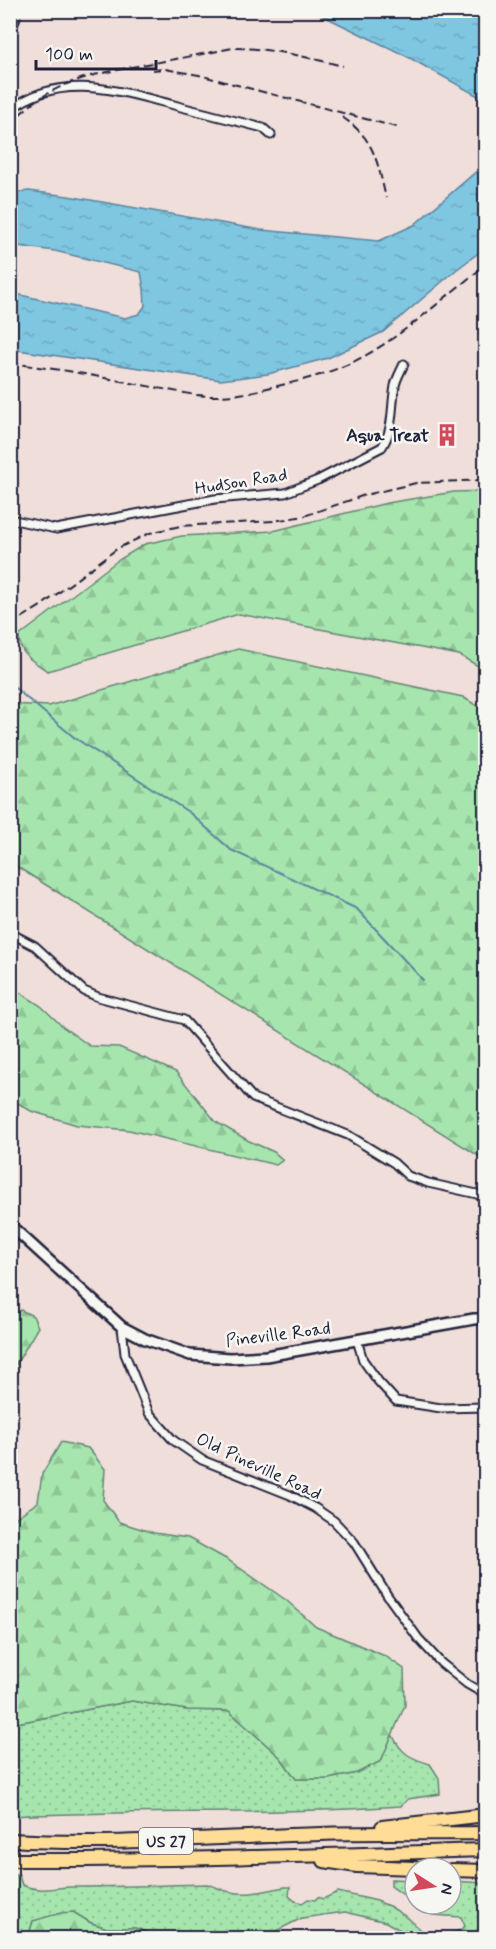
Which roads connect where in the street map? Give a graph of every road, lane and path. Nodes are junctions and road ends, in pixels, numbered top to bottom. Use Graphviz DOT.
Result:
graph roads {
  1 [pos="10,110"];
  2 [pos="271,135"];
  3 [pos="404,364"];
  4 [pos="10,519"];
  5 [pos="10,933"];
  6 [pos="486,1200"];
  7 [pos="10,1225"];
  8 [pos="486,1319"];
  9 [pos="122,1327"];
  10 [pos="357,1340"];
  11 [pos="486,1407"];
  12 [pos="486,1695"];
  13 [pos="486,1815"];
  14 [pos="486,1833"];
  15 [pos="321,1834"];
  16 [pos="10,1840"];
  17 [pos="486,1850"];
  18 [pos="290,1857"];
  19 [pos="10,1860"];
  20 [pos="403,1868"];
  21 [pos="463,1870"];
  22 [pos="486,1871"];
  1 -- 2 [label="street"];
  3 -- 4 [label="street, Hudson Road"];
  5 -- 6 [label="street"];
  7 -- 9 [label="main road, Pineville Road"];
  8 -- 10 [label="main road, Pineville Road"];
  9 -- 10 [label="main road, Pineville Road"];
  9 -- 12 [label="street, Old Pineville Road"];
  10 -- 11 [label="street"];
  13 -- 15 [label="highway"];
  14 -- 15 [label="highway, US 27"];
  15 -- 16 [label="highway, US 27"];
  17 -- 18 [label="highway, US 27"];
  18 -- 19 [label="highway, US 27"];
  18 -- 20 [label="highway"];
  21 -- 22 [label="highway"];
}
